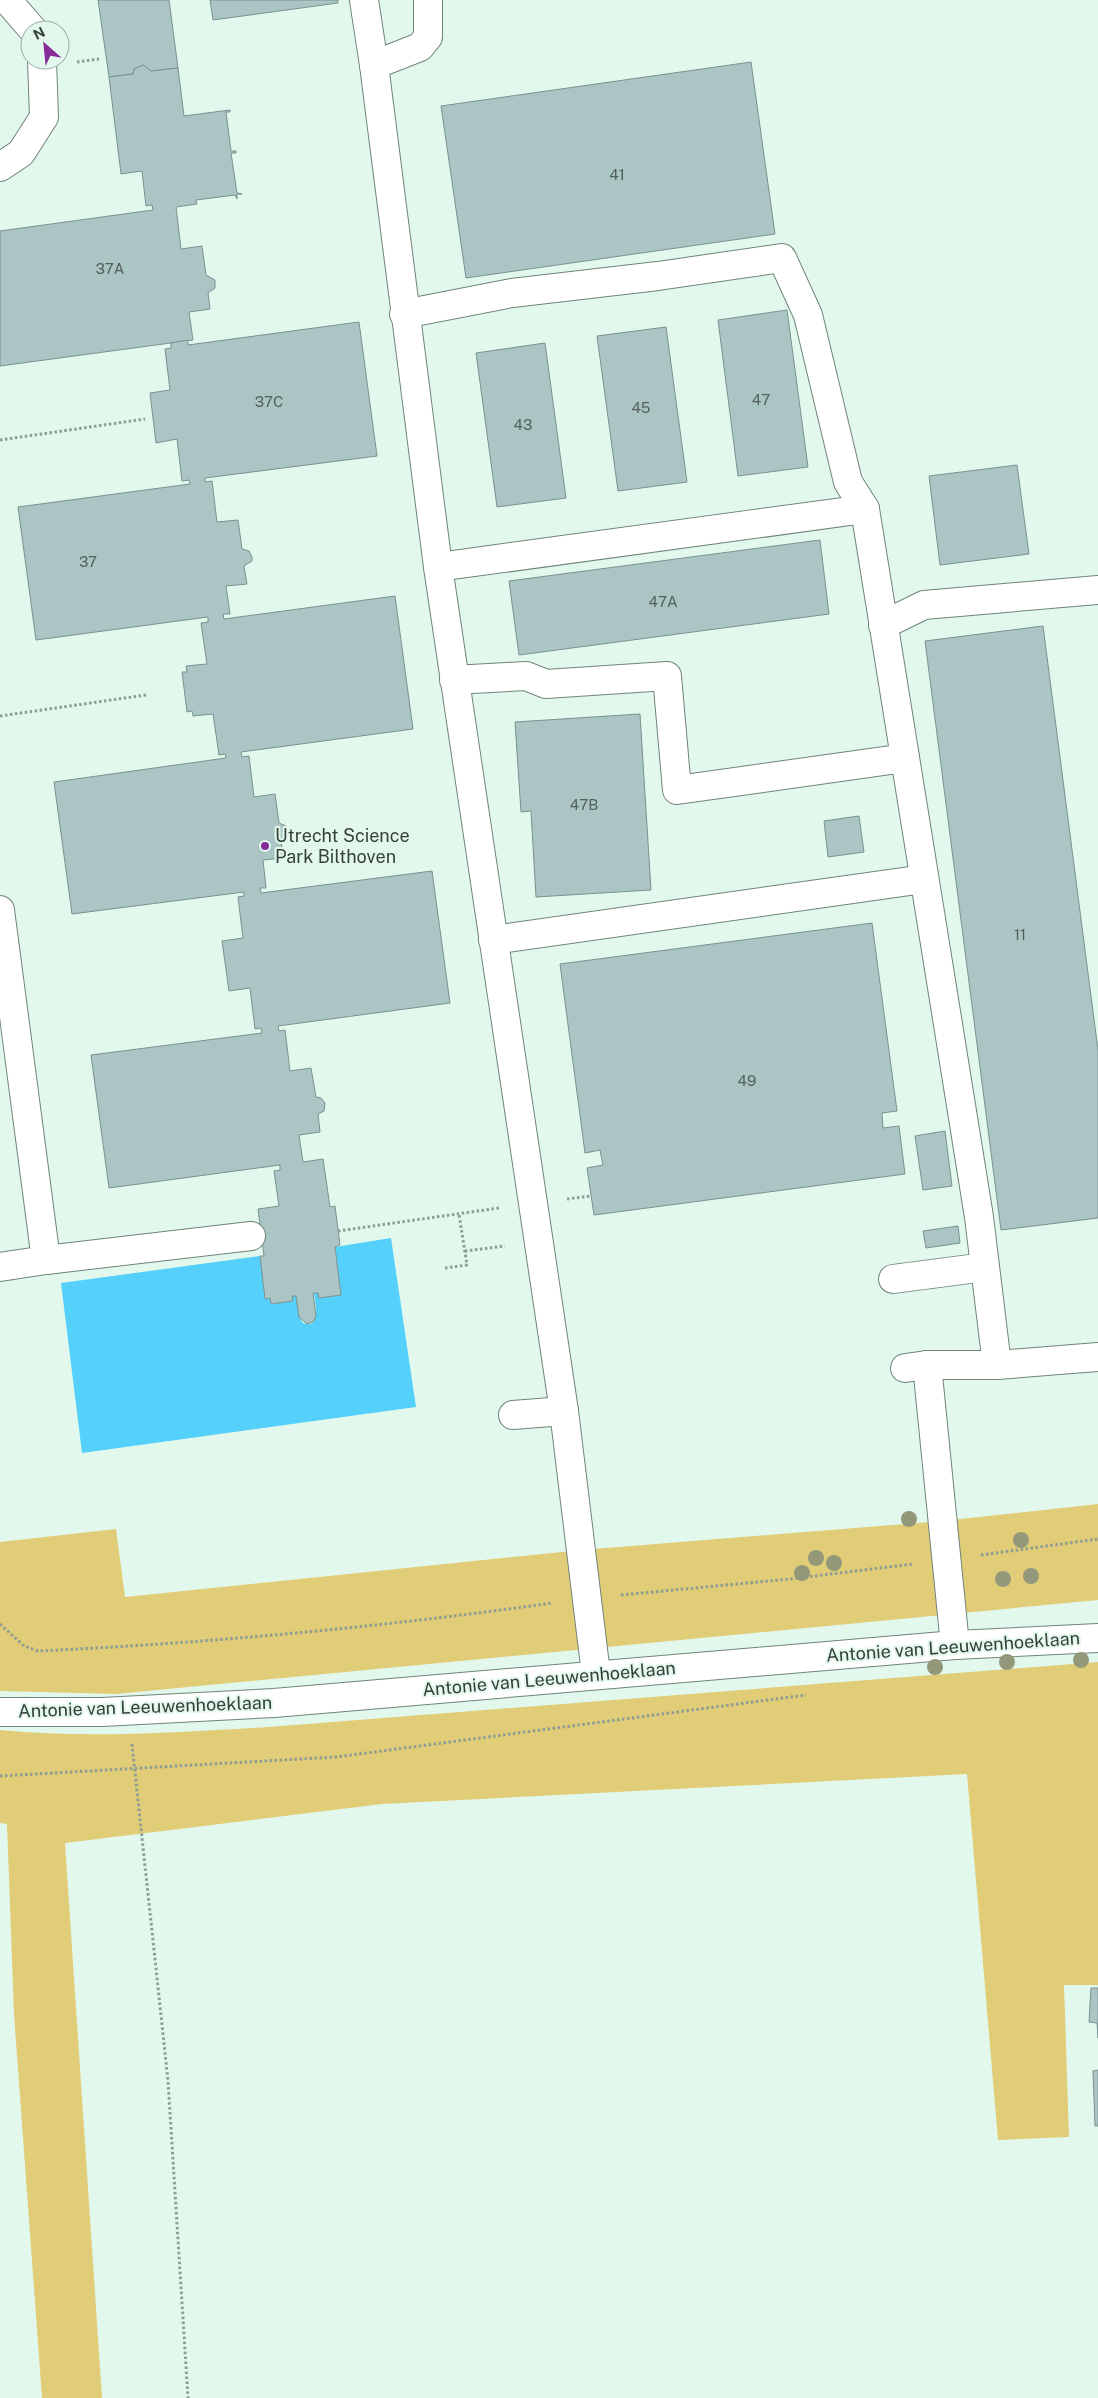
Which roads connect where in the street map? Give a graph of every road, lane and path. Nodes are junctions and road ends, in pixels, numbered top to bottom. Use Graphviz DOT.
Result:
graph roads {
  1 [pos="7,0"];
  2 [pos="364,0"];
  3 [pos="428,0"];
  4 [pos="24,20"];
  5 [pos="374,65"];
  6 [pos="42,70"];
  7 [pos="0,167"];
  8 [pos="404,314"];
  9 [pos="145,419"];
  10 [pos="0,440"];
  11 [pos="865,510"];
  12 [pos="438,567"];
  13 [pos="1098,590"];
  14 [pos="883,626"];
  15 [pos="454,680"];
  16 [pos="146,695"];
  17 [pos="0,716"];
  18 [pos="905,758"];
  19 [pos="924,878"];
  20 [pos="0,910"];
  21 [pos="493,940"];
  22 [pos="591,1196"];
  23 [pos="532,1204"];
  24 [pos="459,1214"];
  25 [pos="338,1231"];
  26 [pos="251,1236"];
  27 [pos="538,1242"];
  28 [pos="465,1251"];
  29 [pos="46,1260"];
  30 [pos="0,1267"];
  31 [pos="985,1267"];
  32 [pos="445,1268"];
  33 [pos="893,1279"];
  34 [pos="1098,1357"];
  35 [pos="997,1365"];
  36 [pos="564,1410"];
  37 [pos="513,1416"];
  38 [pos="1098,1539"];
  39 [pos="946,1560"];
  40 [pos="587,1599"];
  41 [pos="0,1624"];
  42 [pos="1098,1638"];
  43 [pos="954,1645"];
  44 [pos="596,1674"];
  45 [pos="808,1694"];
  46 [pos="128,1711"];
  47 [pos="0,1712"];
  48 [pos="135,1768"];
  49 [pos="0,1776"];
  50 [pos="188,2398"];
  1 -- 4 [label="street"];
  2 -- 5 [label="street"];
  3 -- 5 [label="street"];
  5 -- 8 [label="street"];
  6 -- 7 [label="street"];
  8 -- 11 [label="street"];
  8 -- 12 [label="street"];
  9 -- 10 [label="path"];
  11 -- 12 [label="street"];
  11 -- 14 [label="street"];
  12 -- 15 [label="street"];
  13 -- 14 [label="street"];
  14 -- 18 [label="street"];
  15 -- 18 [label="street"];
  15 -- 21 [label="street"];
  16 -- 17 [label="path"];
  18 -- 19 [label="street"];
  19 -- 21 [label="street"];
  19 -- 31 [label="street"];
  20 -- 29 [label="street"];
  21 -- 23 [label="street"];
  22 -- 23 [label="path"];
  23 -- 24 [label="path"];
  23 -- 27 [label="street"];
  24 -- 25 [label="path"];
  24 -- 28 [label="path"];
  26 -- 29 [label="street"];
  27 -- 28 [label="path"];
  27 -- 36 [label="street"];
  28 -- 32 [label="path"];
  29 -- 30 [label="street"];
  31 -- 33 [label="street"];
  31 -- 35 [label="street"];
  34 -- 35 [label="street"];
  35 -- 39 [label="street"];
  36 -- 37 [label="street"];
  36 -- 40 [label="street"];
  38 -- 39 [label="path"];
  39 -- 40 [label="path"];
  39 -- 43 [label="street"];
  40 -- 41 [label="path"];
  40 -- 44 [label="street"];
  42 -- 43 [label="street, Antonie van Leeuwenhoeklaan"];
  43 -- 44 [label="street, Antonie van Leeuwenhoeklaan"];
  44 -- 46 [label="street, Antonie van Leeuwenhoeklaan"];
  45 -- 48 [label="path"];
  46 -- 47 [label="street, Antonie van Leeuwenhoeklaan"];
  46 -- 48 [label="path"];
  48 -- 49 [label="path"];
  48 -- 50 [label="path"];
}
